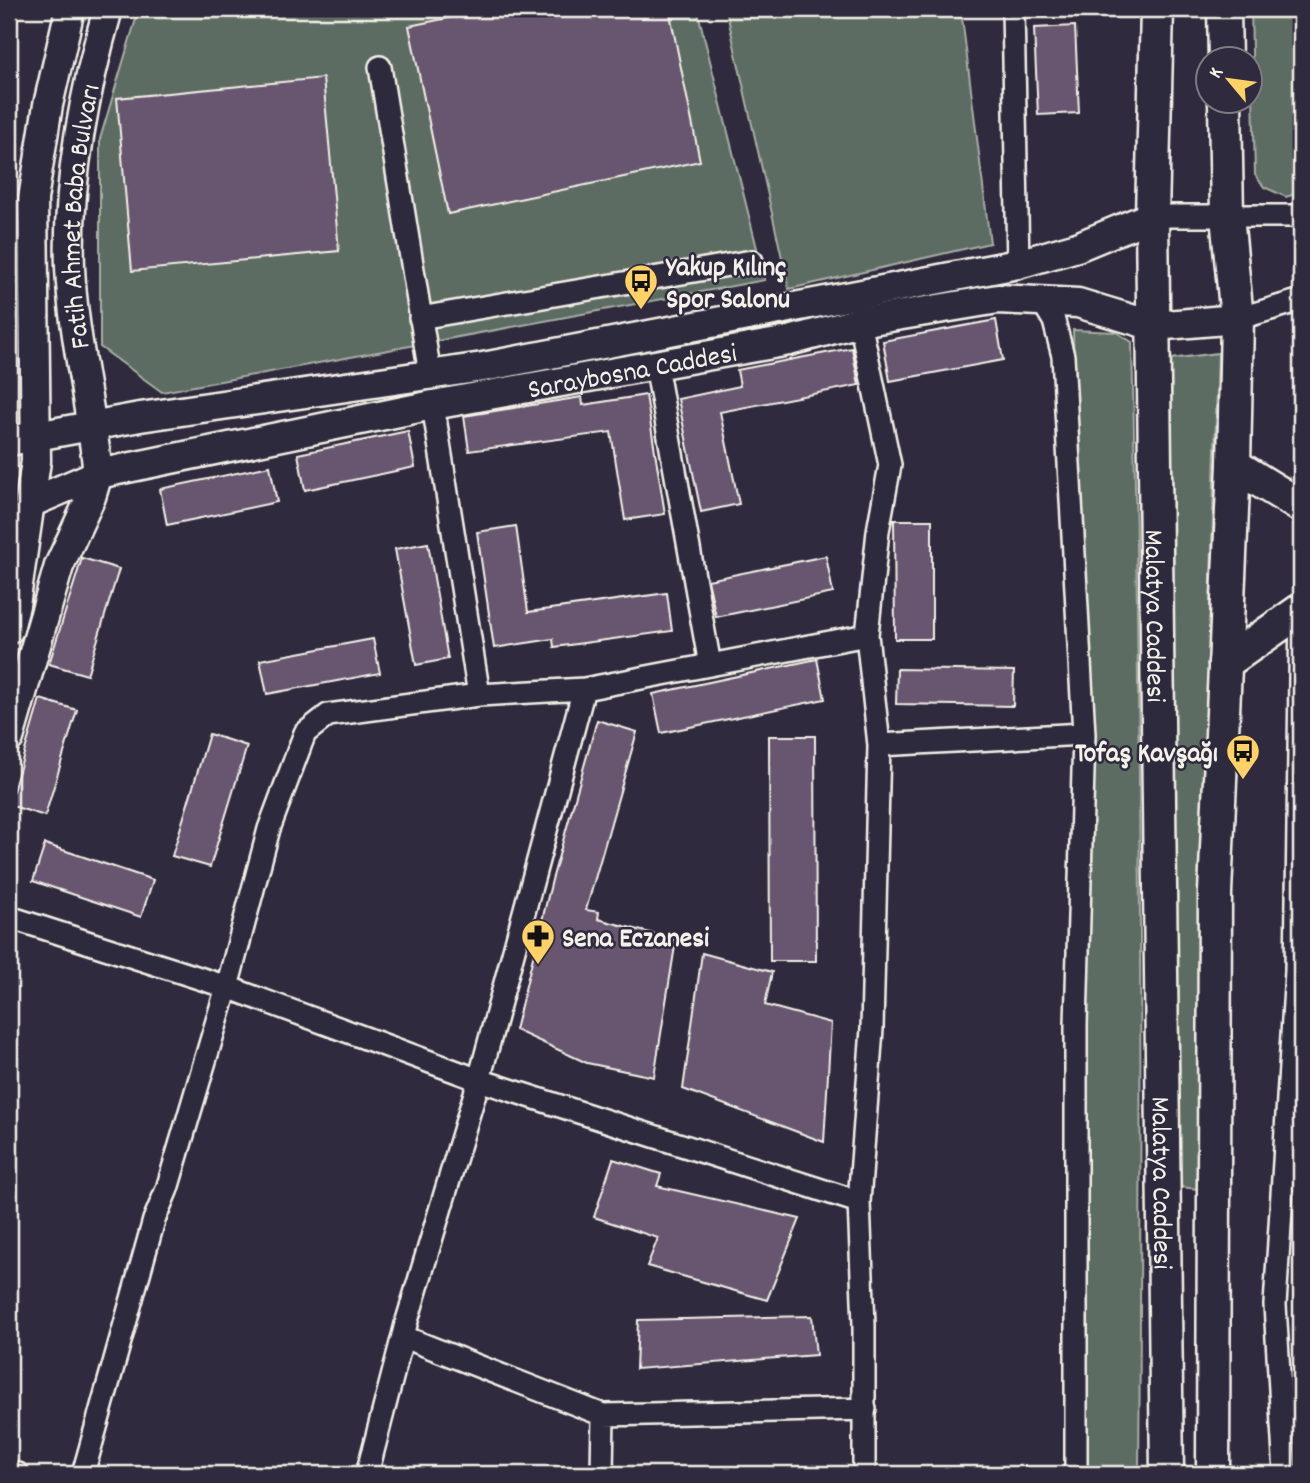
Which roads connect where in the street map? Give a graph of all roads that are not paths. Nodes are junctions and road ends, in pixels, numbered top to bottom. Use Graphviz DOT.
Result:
graph roads {
  1 [pos="70,9"];
  2 [pos="108,9"];
  3 [pos="1013,9"];
  4 [pos="1157,9"];
  5 [pos="1224,9"];
  6 [pos="1224,46"];
  7 [pos="380,67"];
  8 [pos="1225,116"];
  9 [pos="1152,216"];
  10 [pos="1227,216"];
  11 [pos="1301,216"];
  12 [pos="752,261"];
  13 [pos="1018,264"];
  14 [pos="1301,300"];
  15 [pos="1042,301"];
  16 [pos="421,318"];
  17 [pos="1237,319"];
  18 [pos="860,322"];
  19 [pos="1154,326"];
  20 [pos="656,365"];
  21 [pos="430,374"];
  22 [pos="433,405"];
  23 [pos="93,426"];
  24 [pos="37,437"];
  25 [pos="9,441"];
  26 [pos="1234,465"];
  27 [pos="98,474"];
  28 [pos="20,500"];
  29 [pos="1301,506"];
  30 [pos="1301,601"];
  31 [pos="1301,610"];
  32 [pos="9,629"];
  33 [pos="867,635"];
  34 [pos="1225,663"];
  35 [pos="710,664"];
  36 [pos="584,689"];
  37 [pos="479,695"];
  38 [pos="1084,734"];
  39 [pos="9,738"];
  40 [pos="879,745"];
  41 [pos="9,917"];
  42 [pos="1299,971"];
  43 [pos="227,987"];
  44 [pos="479,1080"];
  45 [pos="859,1202"];
  46 [pos="404,1337"];
  47 [pos="865,1409"];
  48 [pos="603,1415"];
  49 [pos="9,1472"];
  50 [pos="18,1474"];
  51 [pos="83,1474"];
  52 [pos="367,1474"];
  53 [pos="602,1474"];
  54 [pos="864,1474"];
  55 [pos="1076,1474"];
  56 [pos="1167,1474"];
  57 [pos="1213,1474"];
  58 [pos="1285,1474"];
  1 -- 24 [label="main road, Fatih Ahmet Baba Bulvarı"];
  2 -- 23 [label="main road, Fatih Ahmet Baba Bulvarı"];
  3 -- 13 [label="street"];
  4 -- 9 [label="highway, Malatya Caddesi"];
  5 -- 6 [label="highway"];
  7 -- 16 [label="street"];
  8 -- 10 [label="highway, Malatya Caddesi"];
  9 -- 10 [label="street"];
  9 -- 13 [label="main road, Saraybosna Caddesi"];
  9 -- 19 [label="highway, Malatya Caddesi"];
  10 -- 11 [label="street"];
  10 -- 17 [label="highway, Malatya Caddesi"];
  12 -- 16 [label="street"];
  13 -- 21 [label="main road, Saraybosna Caddesi"];
  14 -- 17 [label="street"];
  15 -- 18 [label="main road, Saraybosna Caddesi"];
  15 -- 19 [label="main road, Saraybosna Caddesi"];
  15 -- 38 [label="street"];
  16 -- 21 [label="street"];
  17 -- 19 [label="main road, Saraybosna Caddesi"];
  17 -- 26 [label="highway, Malatya Caddesi"];
  18 -- 20 [label="main road, Saraybosna Caddesi"];
  18 -- 33 [label="street"];
  19 -- 56 [label="highway, Malatya Caddesi"];
  20 -- 22 [label="main road, Saraybosna Caddesi"];
  20 -- 35 [label="street"];
  21 -- 23 [label="main road, Saraybosna Caddesi"];
  22 -- 27 [label="main road, Saraybosna Caddesi"];
  22 -- 37 [label="street"];
  23 -- 24 [label="main road, Saraybosna Caddesi"];
  23 -- 27 [label="main road, Fatih Ahmet Baba Bulvarı"];
  24 -- 25 [label="main road, Saraybosna Caddesi"];
  24 -- 28 [label="main road, Fatih Ahmet Baba Bulvarı"];
  26 -- 29 [label="highway"];
  26 -- 34 [label="highway, Malatya Caddesi"];
  27 -- 28 [label="main road, Saraybosna Caddesi"];
  27 -- 39 [label="main road"];
  28 -- 32 [label="main road, Fatih Ahmet Baba Bulvarı"];
  30 -- 31 [label="street"];
  31 -- 34 [label="highway"];
  31 -- 42 [label="street"];
  33 -- 35 [label="street"];
  33 -- 40 [label="street"];
  34 -- 57 [label="highway, Malatya Caddesi"];
  35 -- 36 [label="street"];
  36 -- 37 [label="street"];
  36 -- 44 [label="street"];
  37 -- 43 [label="street"];
  38 -- 40 [label="street"];
  38 -- 55 [label="street"];
  40 -- 45 [label="street"];
  41 -- 43 [label="street"];
  42 -- 58 [label="street"];
  43 -- 44 [label="street"];
  43 -- 51 [label="street"];
  44 -- 45 [label="street"];
  44 -- 46 [label="street"];
  45 -- 47 [label="street"];
  46 -- 48 [label="street"];
  46 -- 52 [label="street"];
  47 -- 48 [label="street"];
  47 -- 54 [label="street"];
  48 -- 53 [label="street"];
  49 -- 50 [label="street"];
}
